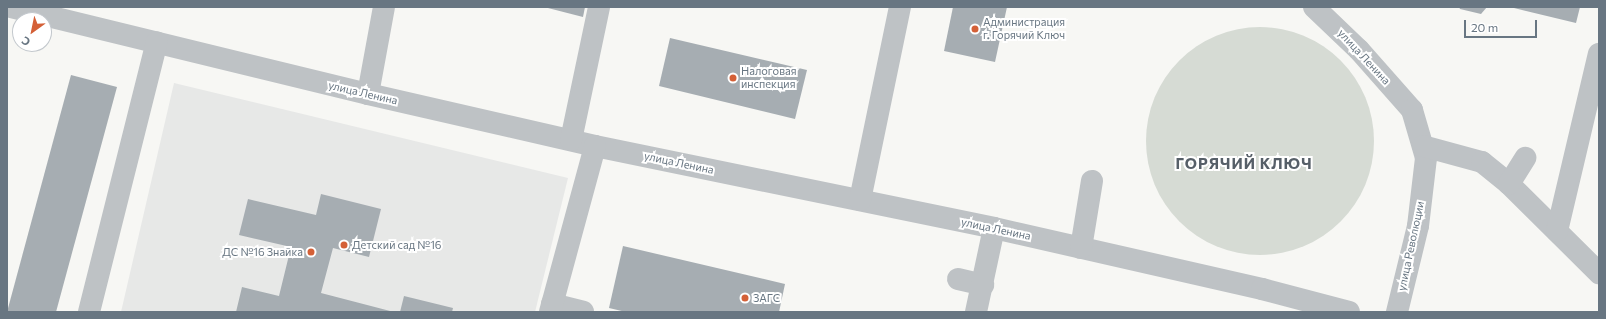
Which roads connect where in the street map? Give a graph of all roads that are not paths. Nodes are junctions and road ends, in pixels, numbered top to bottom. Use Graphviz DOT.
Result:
graph roads {
  1 [pos="11,7"];
  2 [pos="384,7"];
  3 [pos="599,7"];
  4 [pos="900,7"];
  5 [pos="1314,7"];
  6 [pos="157,42"];
  7 [pos="1599,54"];
  8 [pos="368,94"];
  9 [pos="1412,110"];
  10 [pos="571,140"];
  11 [pos="595,146"];
  12 [pos="1423,146"];
  13 [pos="1525,158"];
  14 [pos="1092,182"];
  15 [pos="1509,184"];
  16 [pos="860,200"];
  17 [pos="994,228"];
  18 [pos="1557,232"];
  19 [pos="1081,248"];
  20 [pos="1599,273"];
  21 [pos="958,279"];
  22 [pos="983,285"];
  23 [pos="551,308"];
  24 [pos="981,311"];
  25 [pos="89,312"];
  26 [pos="583,312"];
  27 [pos="1349,312"];
  28 [pos="1396,312"];
  1 -- 6 [label="street, улица Ленина"];
  2 -- 8 [label="street"];
  3 -- 10 [label="street"];
  4 -- 16 [label="street"];
  5 -- 9 [label="street, улица Ленина"];
  6 -- 8 [label="street, улица Ленина"];
  6 -- 25 [label="street"];
  7 -- 18 [label="street"];
  8 -- 10 [label="street, улица Ленина"];
  9 -- 12 [label="street, улица Революции"];
  10 -- 11 [label="street, улица Ленина"];
  11 -- 16 [label="street, улица Ленина"];
  11 -- 23 [label="street"];
  12 -- 15 [label="street"];
  12 -- 28 [label="street, улица Революции"];
  13 -- 15 [label="street"];
  14 -- 19 [label="street"];
  15 -- 18 [label="street"];
  16 -- 17 [label="street, улица Ленина"];
  17 -- 19 [label="street, улица Ленина"];
  17 -- 22 [label="street"];
  18 -- 20 [label="street"];
  19 -- 27 [label="street, улица Ленина"];
  21 -- 22 [label="street"];
  22 -- 24 [label="street"];
  23 -- 26 [label="street"];
}
